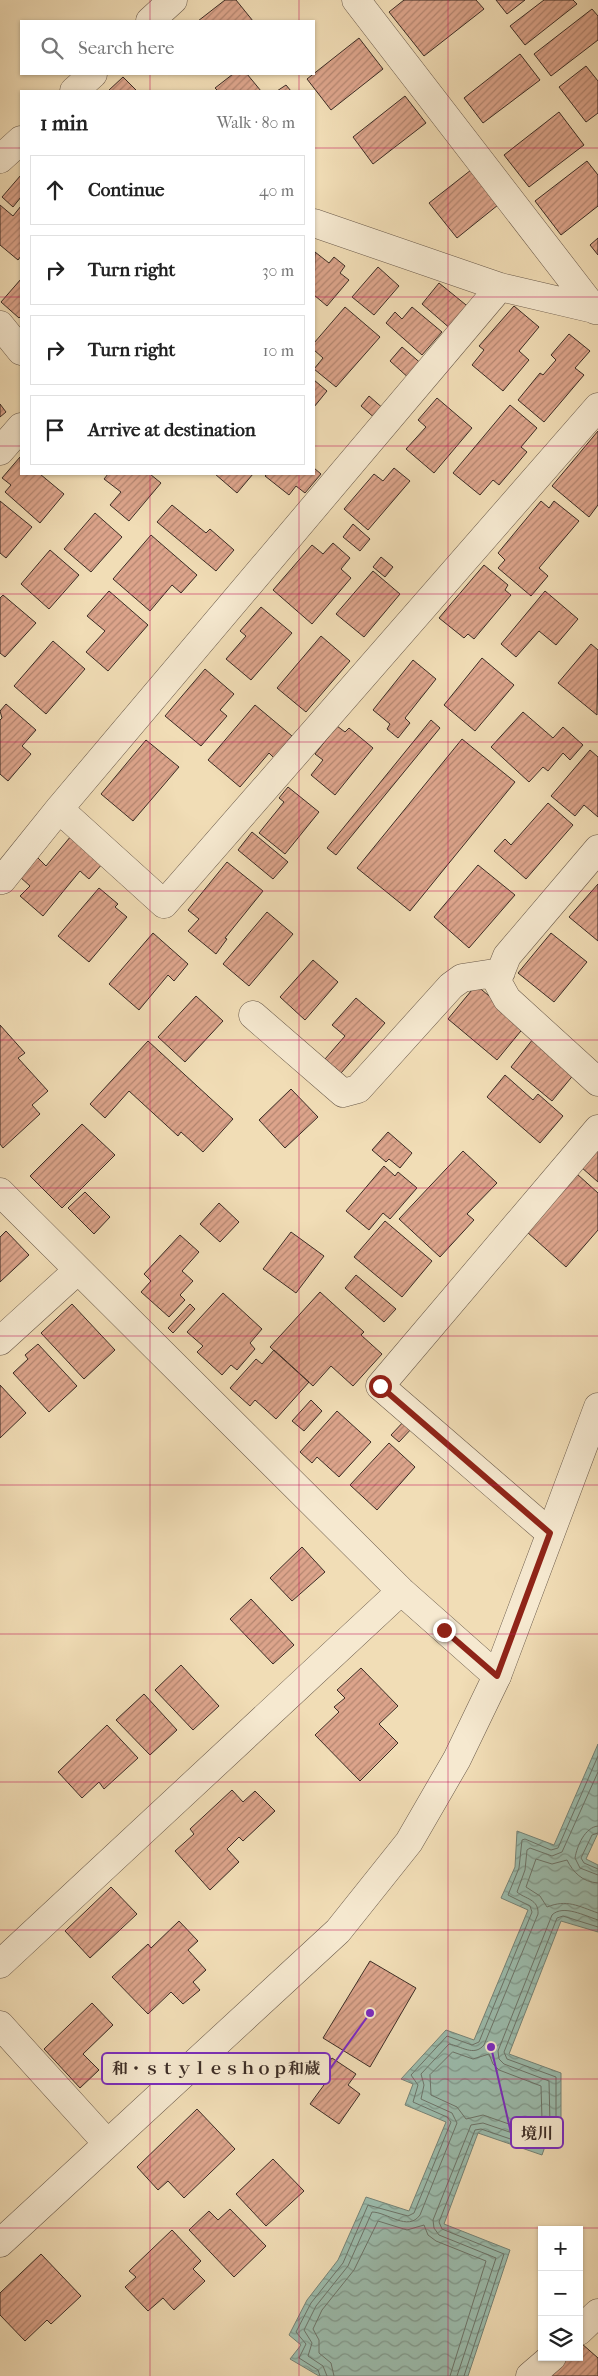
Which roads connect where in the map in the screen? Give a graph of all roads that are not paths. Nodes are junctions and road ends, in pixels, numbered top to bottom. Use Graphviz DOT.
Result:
graph roads {
  1 [pos="174,0"];
  2 [pos="356,0"];
  3 [pos="151,20"];
  4 [pos="92,75"];
  5 [pos="75,90"];
  6 [pos="20,141"];
  7 [pos="0,159"];
  8 [pos="315,223"];
  9 [pos="500,287"];
  10 [pos="597,310"];
  11 [pos="0,325"];
  12 [pos="20,350"];
  13 [pos="598,406"];
  14 [pos="20,428"];
  15 [pos="0,451"];
  16 [pos="59,809"];
  17 [pos="598,849"];
  18 [pos="2,880"];
  19 [pos="501,972"];
  20 [pos="253,1015"];
  21 [pos="598,1082"];
  22 [pos="598,1129"];
  23 [pos="0,1192"];
  24 [pos="78,1270"];
  25 [pos="0,1341"];
  26 [pos="598,1407"];
  27 [pos="550,1533"];
  28 [pos="401,1591"];
  29 [pos="497,1676"];
  30 [pos="0,1964"];
  31 [pos="0,2025"];
  32 [pos="107,2143"];
  33 [pos="0,2242"];
  34 [pos="598,2313"];
  35 [pos="583,2327"];
  36 [pos="547,2361"];
  37 [pos="530,2376"];
  1 -- 3 [label="street"];
  2 -- 10 [label="street"];
  4 -- 5 [label="street"];
  6 -- 7 [label="street"];
  8 -- 9 [label="street"];
  9 -- 10 [label="street"];
  9 -- 16 [label="street"];
  11 -- 12 [label="street"];
  13 -- 16 [label="street"];
  14 -- 15 [label="street"];
  16 -- 18 [label="street"];
  17 -- 19 [label="street"];
  19 -- 20 [label="street"];
  19 -- 21 [label="street"];
  22 -- 27 [label="street"];
  23 -- 24 [label="street"];
  24 -- 25 [label="street"];
  24 -- 28 [label="street"];
  26 -- 27 [label="street"];
  27 -- 29 [label="street"];
  28 -- 29 [label="street"];
  28 -- 30 [label="street"];
  29 -- 32 [label="street"];
  31 -- 32 [label="street"];
  32 -- 33 [label="street"];
  34 -- 35 [label="street"];
  36 -- 37 [label="street"];
}
